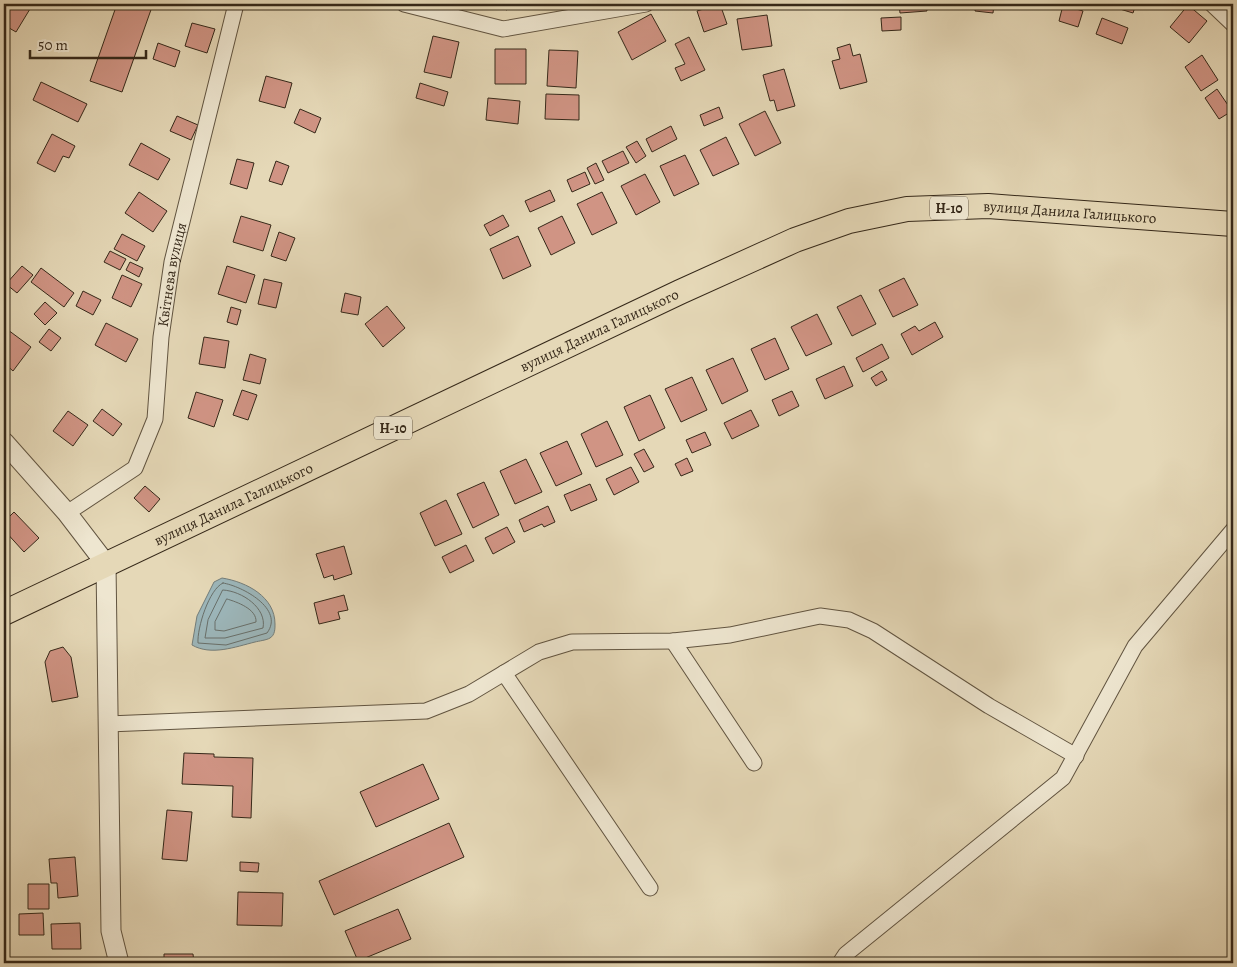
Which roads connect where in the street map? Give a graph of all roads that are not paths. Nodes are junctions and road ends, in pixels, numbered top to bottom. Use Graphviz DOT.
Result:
graph roads {
  1 [pos="236,4"];
  2 [pos="404,4"];
  3 [pos="646,4"];
  4 [pos="1212,4"];
  5 [pos="424,6"];
  6 [pos="1233,24"];
  7 [pos="1233,224"];
  8 [pos="4,442"];
  9 [pos="68,513"];
  10 [pos="1233,530"];
  11 [pos="106,564"];
  12 [pos="4,614"];
  13 [pos="673,641"];
  14 [pos="504,673"];
  15 [pos="108,724"];
  16 [pos="1076,756"];
  17 [pos="754,763"];
  18 [pos="650,888"];
  19 [pos="117,960"];
  20 [pos="840,963"];
  1 -- 9 [label="street, Квітнева вулиця"];
  2 -- 5 [label="street"];
  3 -- 5 [label="street"];
  4 -- 6 [label="street"];
  7 -- 11 [label="main road, вулиця Данила Галицького / Н-10"];
  8 -- 9 [label="street"];
  9 -- 11 [label="street"];
  10 -- 16 [label="street"];
  11 -- 12 [label="main road, вулиця Данила Галицького / Н-10"];
  11 -- 15 [label="street"];
  13 -- 14 [label="street"];
  13 -- 16 [label="street"];
  13 -- 17 [label="street"];
  14 -- 15 [label="street"];
  14 -- 18 [label="street"];
  15 -- 19 [label="street"];
  16 -- 20 [label="street"];
}
